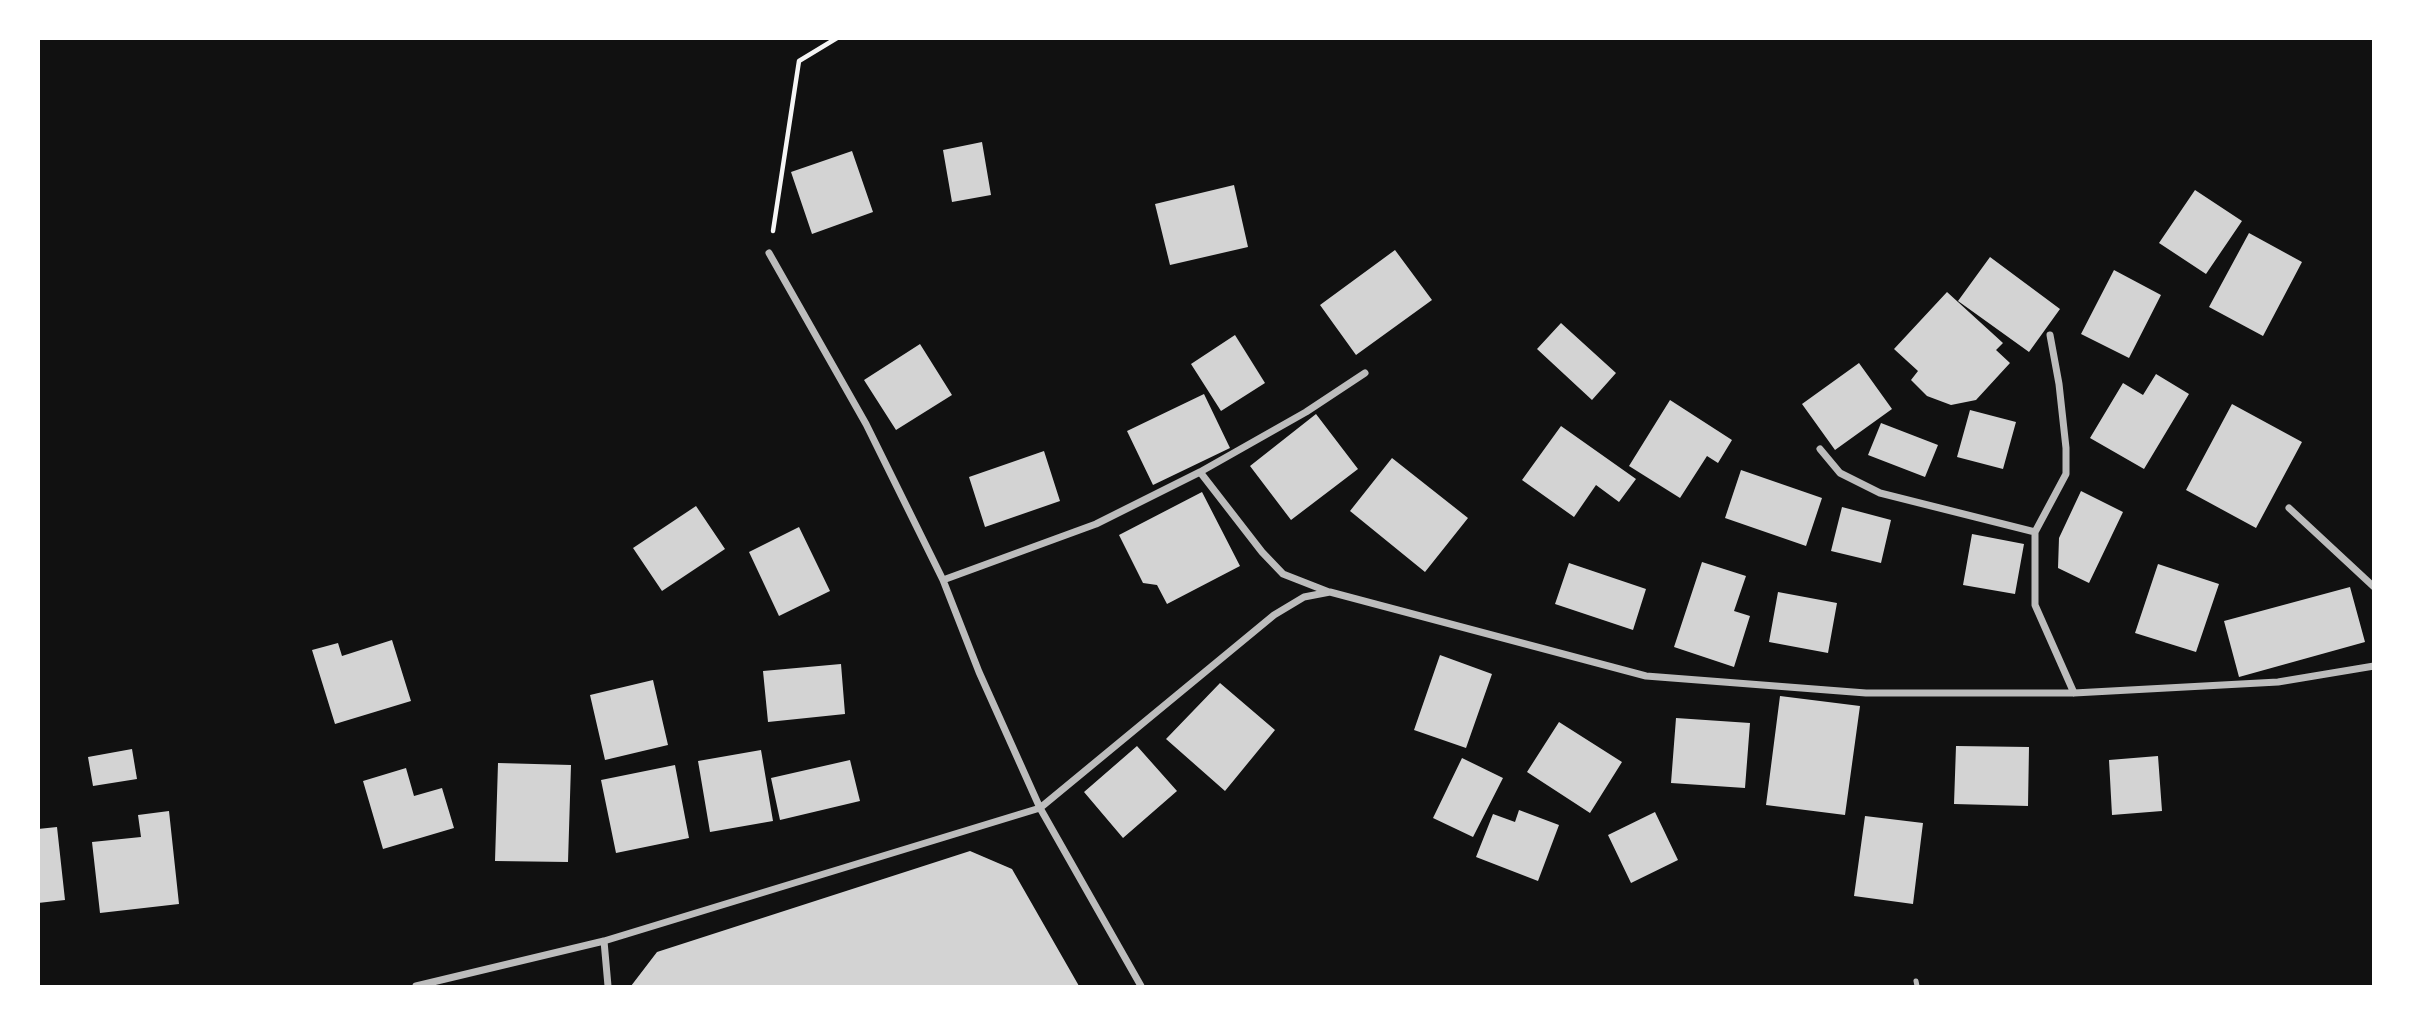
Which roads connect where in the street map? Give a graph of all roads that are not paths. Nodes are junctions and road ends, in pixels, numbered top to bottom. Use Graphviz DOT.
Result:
graph roads {
  1 [pos="769,253"];
  2 [pos="2050,335"];
  3 [pos="1365,373"];
  4 [pos="1820,449"];
  5 [pos="1200,472"];
  6 [pos="2289,508"];
  7 [pos="2035,533"];
  8 [pos="943,580"];
  9 [pos="2374,587"];
  10 [pos="1329,592"];
  11 [pos="2374,666"];
  12 [pos="2074,693"];
  13 [pos="1040,808"];
  14 [pos="604,941"];
  15 [pos="416,986"];
  16 [pos="608,986"];
  17 [pos="1141,986"];
  1 -- 8 [label="street"];
  2 -- 7 [label="street"];
  3 -- 5 [label="street"];
  4 -- 7 [label="street"];
  5 -- 8 [label="street"];
  5 -- 10 [label="street"];
  6 -- 9 [label="street"];
  7 -- 12 [label="street"];
  8 -- 13 [label="street"];
  10 -- 12 [label="street"];
  10 -- 13 [label="street"];
  11 -- 12 [label="street"];
  13 -- 14 [label="street"];
  13 -- 17 [label="street"];
  14 -- 15 [label="street"];
  14 -- 16 [label="street"];
}
